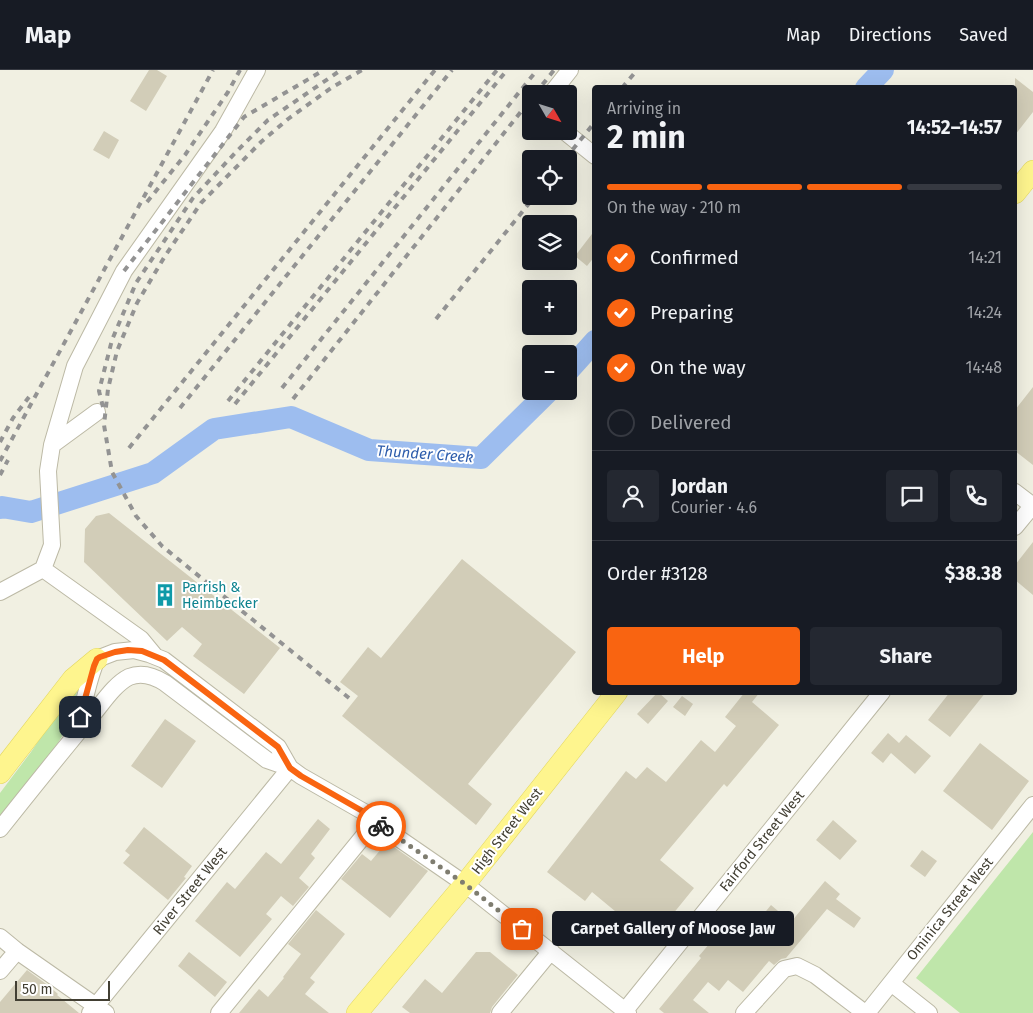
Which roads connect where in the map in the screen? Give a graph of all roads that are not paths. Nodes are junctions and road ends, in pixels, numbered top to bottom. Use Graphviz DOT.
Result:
graph roads {
  1 [pos="257,70"];
  2 [pos="570,70"];
  3 [pos="558,85"];
  4 [pos="575,140"];
  5 [pos="590,152"];
  6 [pos="1033,171"];
  7 [pos="1017,191"];
  8 [pos="97,412"];
  9 [pos="52,444"];
  10 [pos="1017,494"];
  11 [pos="1033,506"];
  12 [pos="1017,525"];
  13 [pos="42,569"];
  14 [pos="0,592"];
  15 [pos="156,656"];
  16 [pos="97,659"];
  17 [pos="614,695"];
  18 [pos="880,695"];
  19 [pos="68,744"];
  20 [pos="290,768"];
  21 [pos="0,773"];
  22 [pos="1033,805"];
  23 [pos="375,822"];
  24 [pos="0,829"];
  25 [pos="465,884"];
  26 [pos="0,937"];
  27 [pos="17,951"];
  28 [pos="551,952"];
  29 [pos="0,971"];
  30 [pos="891,983"];
  31 [pos="98,1010"];
  32 [pos="625,1012"];
  33 [pos="219,1013"];
  34 [pos="357,1013"];
  35 [pos="500,1013"];
  36 [pos="744,1013"];
  37 [pos="866,1013"];
  38 [pos="929,1013"];
  1 -- 9 [label="street"];
  2 -- 3 [label="street"];
  4 -- 5 [label="street"];
  6 -- 7 [label="main road"];
  8 -- 9 [label="street"];
  9 -- 13 [label="street"];
  10 -- 11 [label="street"];
  11 -- 12 [label="street"];
  13 -- 14 [label="street"];
  13 -- 15 [label="street"];
  15 -- 16 [label="street"];
  15 -- 20 [label="street"];
  16 -- 19 [label="street"];
  16 -- 21 [label="main road"];
  17 -- 25 [label="main road, High Street West"];
  18 -- 32 [label="street, Fairford Street West"];
  19 -- 20 [label="street"];
  19 -- 24 [label="street"];
  20 -- 23 [label="street"];
  20 -- 31 [label="street, River Street West"];
  22 -- 30 [label="street, Ominica Street West"];
  23 -- 25 [label="street"];
  23 -- 33 [label="street"];
  25 -- 28 [label="street"];
  25 -- 34 [label="main road, High Street West"];
  26 -- 27 [label="street"];
  27 -- 29 [label="street"];
  27 -- 31 [label="street"];
  28 -- 32 [label="street"];
  28 -- 35 [label="street"];
  30 -- 37 [label="street, Ominica Street West"];
  30 -- 38 [label="street"];
  36 -- 37 [label="street"];
}
